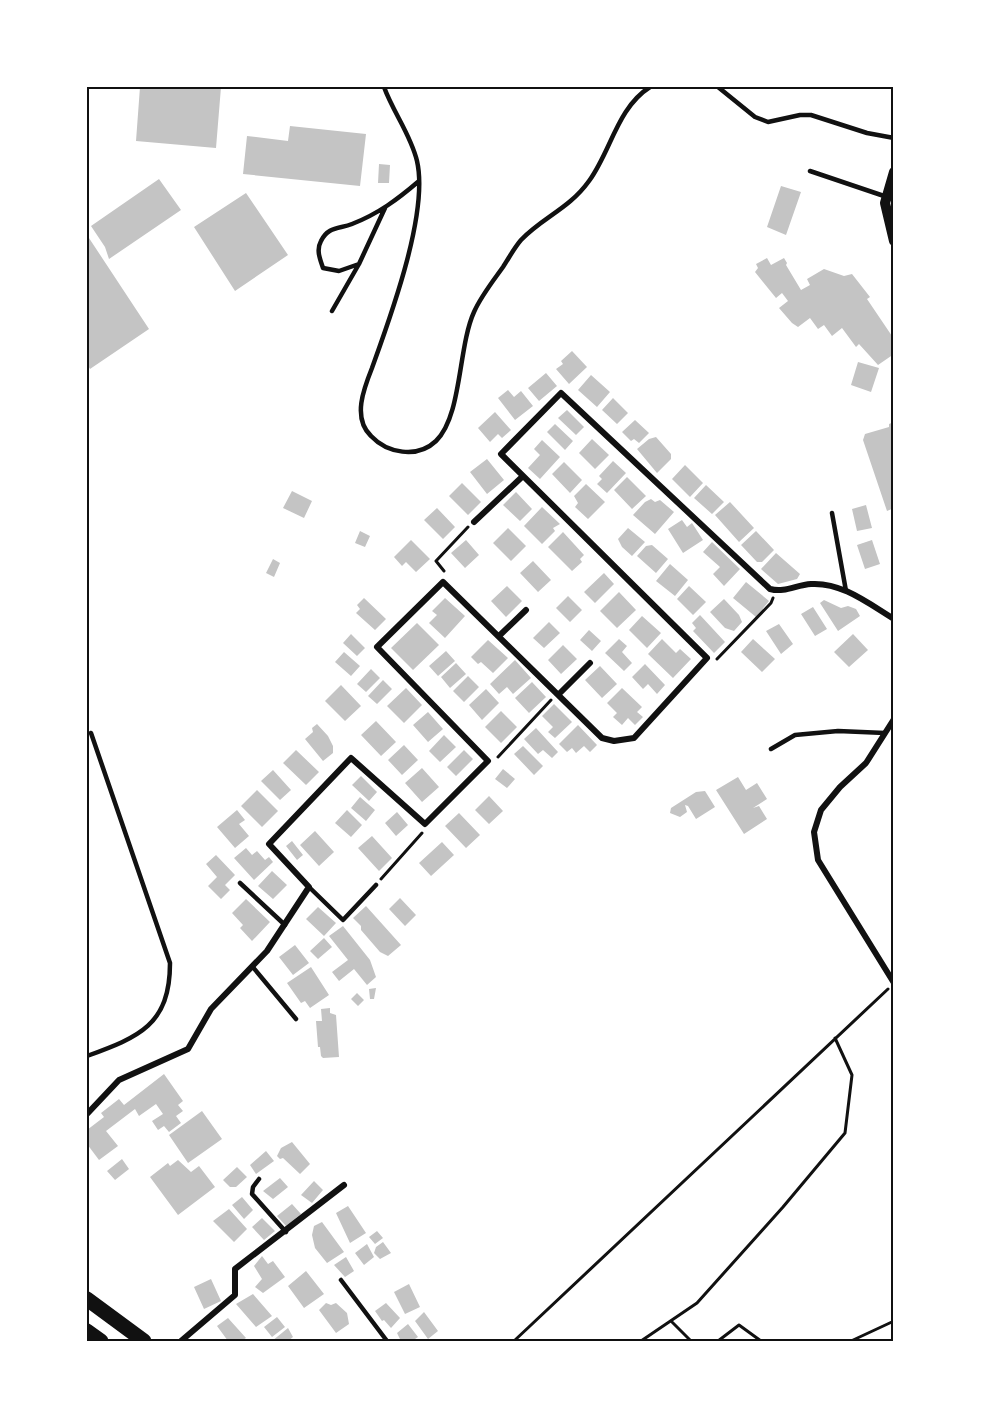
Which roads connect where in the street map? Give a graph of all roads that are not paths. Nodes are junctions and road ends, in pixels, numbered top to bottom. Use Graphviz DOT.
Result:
graph roads {
  1 [pos="384,87"];
  2 [pos="650,87"];
  3 [pos="718,87"];
  4 [pos="894,138"];
  5 [pos="810,171"];
  6 [pos="894,172"];
  7 [pos="419,181"];
  8 [pos="887,197"];
  9 [pos="385,208"];
  10 [pos="894,241"];
  11 [pos="359,264"];
  12 [pos="332,311"];
  13 [pos="523,476"];
  14 [pos="832,513"];
  15 [pos="474,522"];
  16 [pos="846,591"];
  17 [pos="526,610"];
  18 [pos="894,619"];
  19 [pos="499,636"];
  20 [pos="590,663"];
  21 [pos="559,694"];
  22 [pos="894,719"];
  23 [pos="90,733"];
  24 [pos="885,734"];
  25 [pos="771,749"];
  26 [pos="240,883"];
  27 [pos="376,885"];
  28 [pos="309,887"];
  29 [pos="285,926"];
  30 [pos="252,966"];
  31 [pos="894,983"];
  32 [pos="296,1019"];
  33 [pos="87,1056"];
  34 [pos="87,1114"];
  35 [pos="259,1179"];
  36 [pos="344,1185"];
  37 [pos="286,1232"];
  38 [pos="341,1280"];
  39 [pos="87,1299"];
  40 [pos="87,1331"];
  41 [pos="101,1341"];
  42 [pos="144,1341"];
  43 [pos="181,1341"];
  44 [pos="387,1341"];
  1 -- 7 [label="lane"];
  2 -- 7 [label="lane"];
  3 -- 4 [label="lane"];
  5 -- 8 [label="lane"];
  6 -- 8 [label="street"];
  7 -- 9 [label="lane"];
  8 -- 10 [label="street"];
  9 -- 11 [label="lane"];
  9 -- 11 [label="lane"];
  11 -- 12 [label="lane"];
  13 -- 15 [label="street"];
  13 -- 16 [label="street"];
  13 -- 21 [label="street"];
  14 -- 16 [label="lane"];
  16 -- 18 [label="street"];
  17 -- 19 [label="street"];
  19 -- 21 [label="street"];
  19 -- 28 [label="street"];
  20 -- 21 [label="street"];
  22 -- 24 [label="street"];
  23 -- 33 [label="lane"];
  24 -- 25 [label="lane"];
  24 -- 31 [label="street"];
  26 -- 29 [label="lane"];
  27 -- 28 [label="lane"];
  28 -- 29 [label="street"];
  29 -- 30 [label="street"];
  30 -- 32 [label="lane"];
  30 -- 34 [label="street"];
  35 -- 37 [label="lane"];
  36 -- 37 [label="street"];
  37 -- 43 [label="street"];
  38 -- 44 [label="lane"];
  39 -- 42 [label="highway"];
  40 -- 41 [label="highway"];
}
